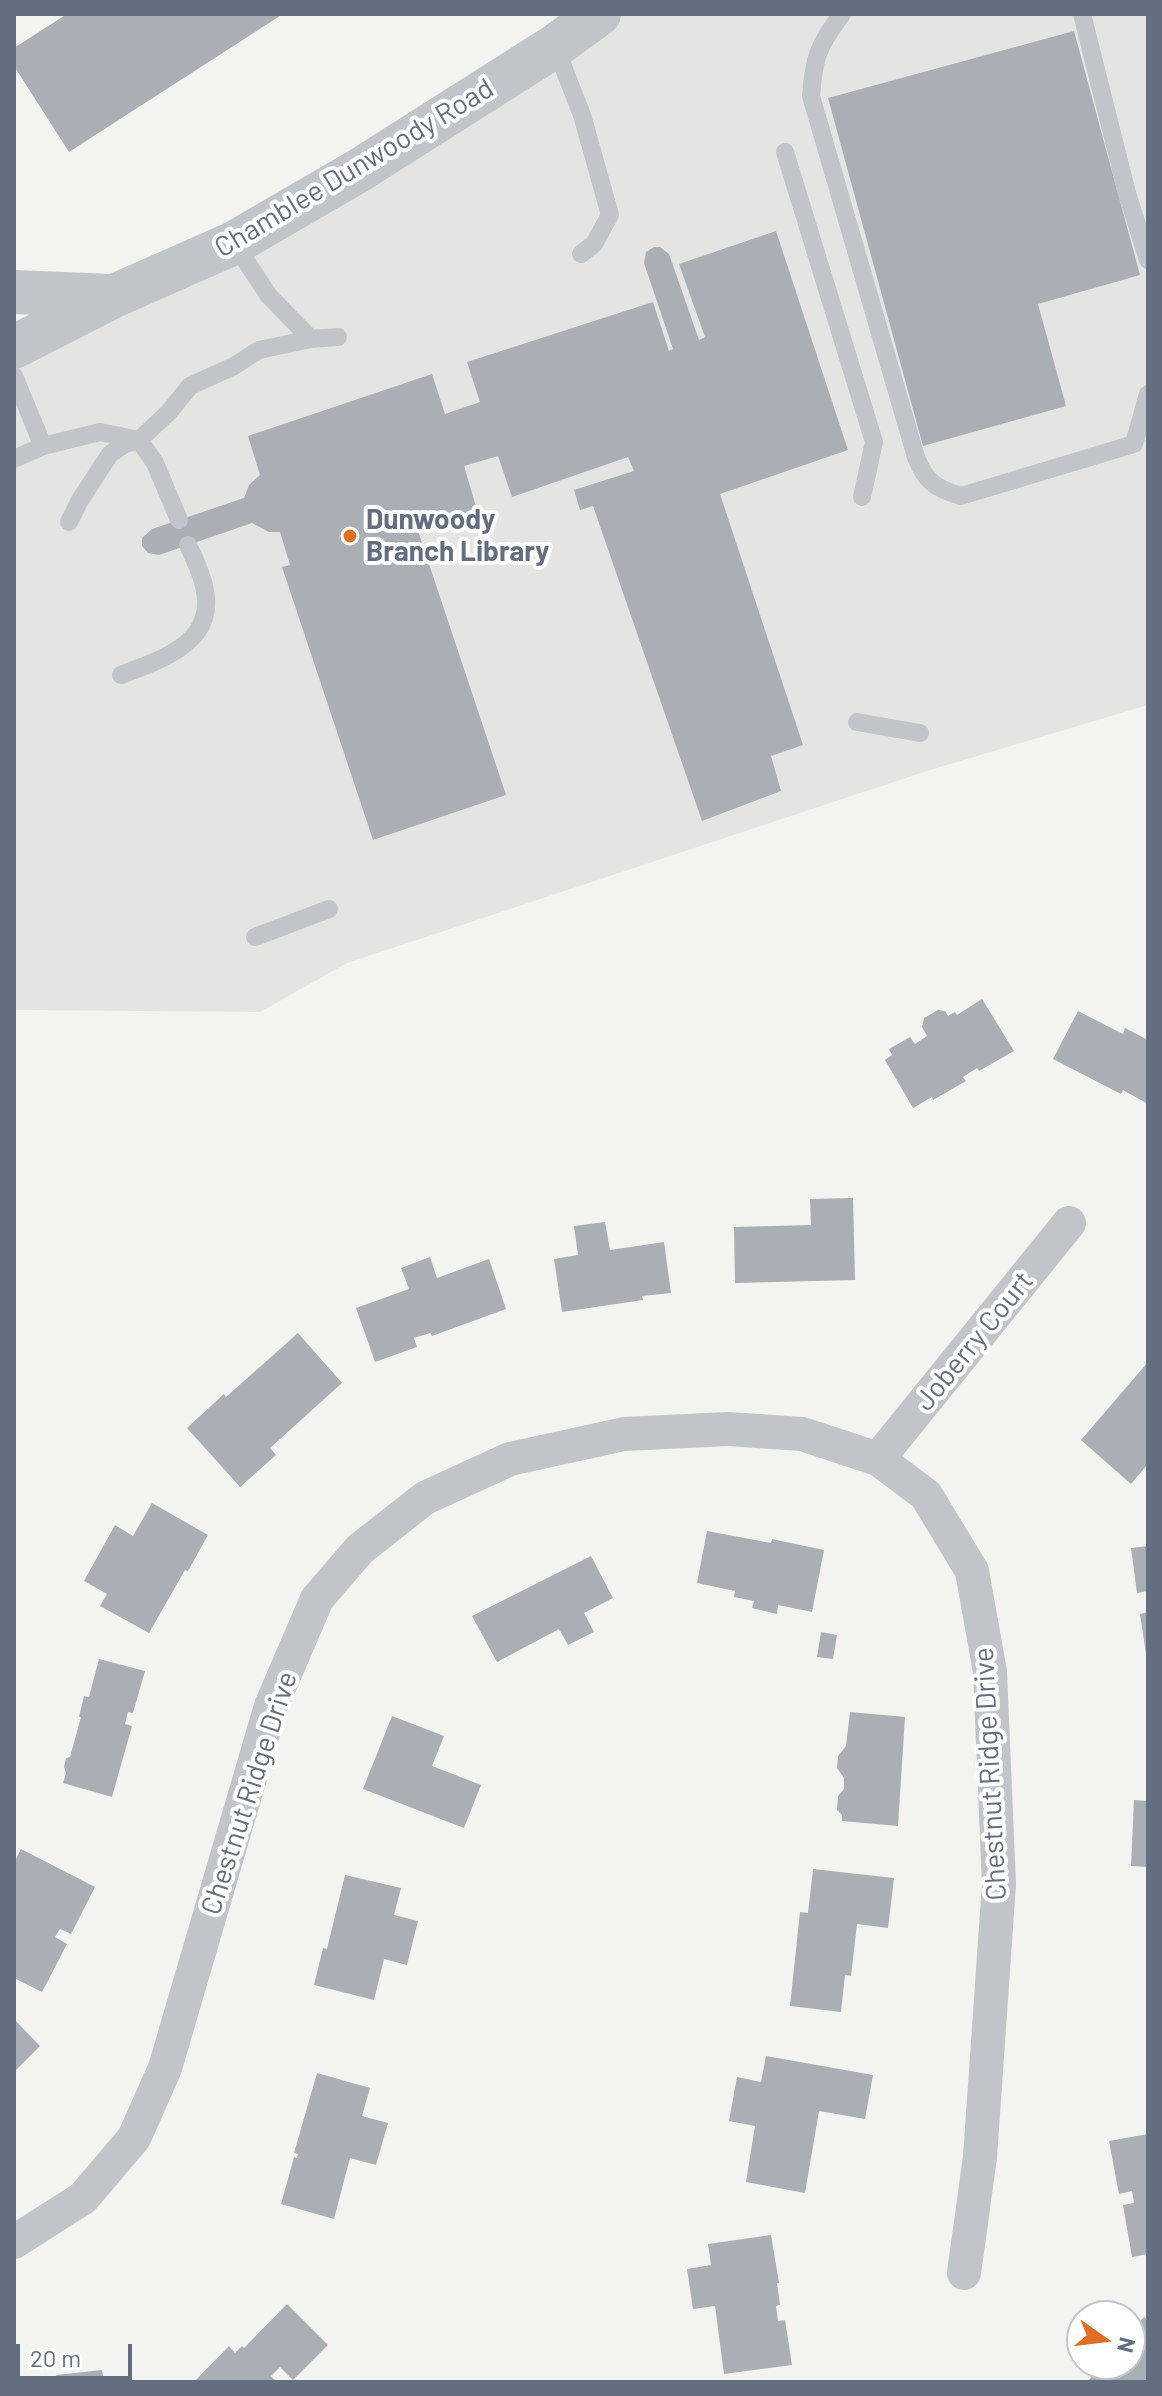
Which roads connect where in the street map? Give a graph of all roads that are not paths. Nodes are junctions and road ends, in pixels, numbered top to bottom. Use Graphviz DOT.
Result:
graph roads {
  1 [pos="599,14"];
  2 [pos="842,14"];
  3 [pos="1082,14"];
  4 [pos="555,46"];
  5 [pos="785,152"];
  6 [pos="234,243"];
  7 [pos="581,254"];
  8 [pos="1148,260"];
  9 [pos="14,292"];
  10 [pos="114,296"];
  11 [pos="338,337"];
  12 [pos="311,339"];
  13 [pos="14,347"];
  14 [pos="14,376"];
  15 [pos="1148,394"];
  16 [pos="139,440"];
  17 [pos="43,446"];
  18 [pos="14,459"];
  19 [pos="862,497"];
  20 [pos="179,520"];
  21 [pos="69,522"];
  22 [pos="188,545"];
  23 [pos="121,675"];
  24 [pos="857,722"];
  25 [pos="920,733"];
  26 [pos="329,909"];
  27 [pos="255,937"];
  28 [pos="1069,1223"];
  29 [pos="878,1459"];
  30 [pos="14,2242"];
  31 [pos="964,2273"];
  1 -- 4 [label="street, Chamblee Dunwoody Road"];
  2 -- 15 [label="lane"];
  3 -- 8 [label="lane"];
  4 -- 6 [label="street, Chamblee Dunwoody Road"];
  4 -- 7 [label="lane"];
  5 -- 19 [label="lane"];
  6 -- 10 [label="street, Chamblee Dunwoody Road"];
  6 -- 12 [label="lane"];
  9 -- 10 [label="street"];
  10 -- 13 [label="street, Chamblee Dunwoody Road"];
  11 -- 12 [label="lane"];
  12 -- 16 [label="lane"];
  14 -- 17 [label="lane"];
  16 -- 17 [label="lane"];
  16 -- 20 [label="lane"];
  16 -- 21 [label="lane"];
  17 -- 18 [label="lane"];
  22 -- 23 [label="lane"];
  24 -- 25 [label="lane"];
  26 -- 27 [label="lane"];
  28 -- 29 [label="street, Joberry Court"];
  29 -- 30 [label="street, Chestnut Ridge Drive"];
  29 -- 31 [label="street, Chestnut Ridge Drive"];
}
